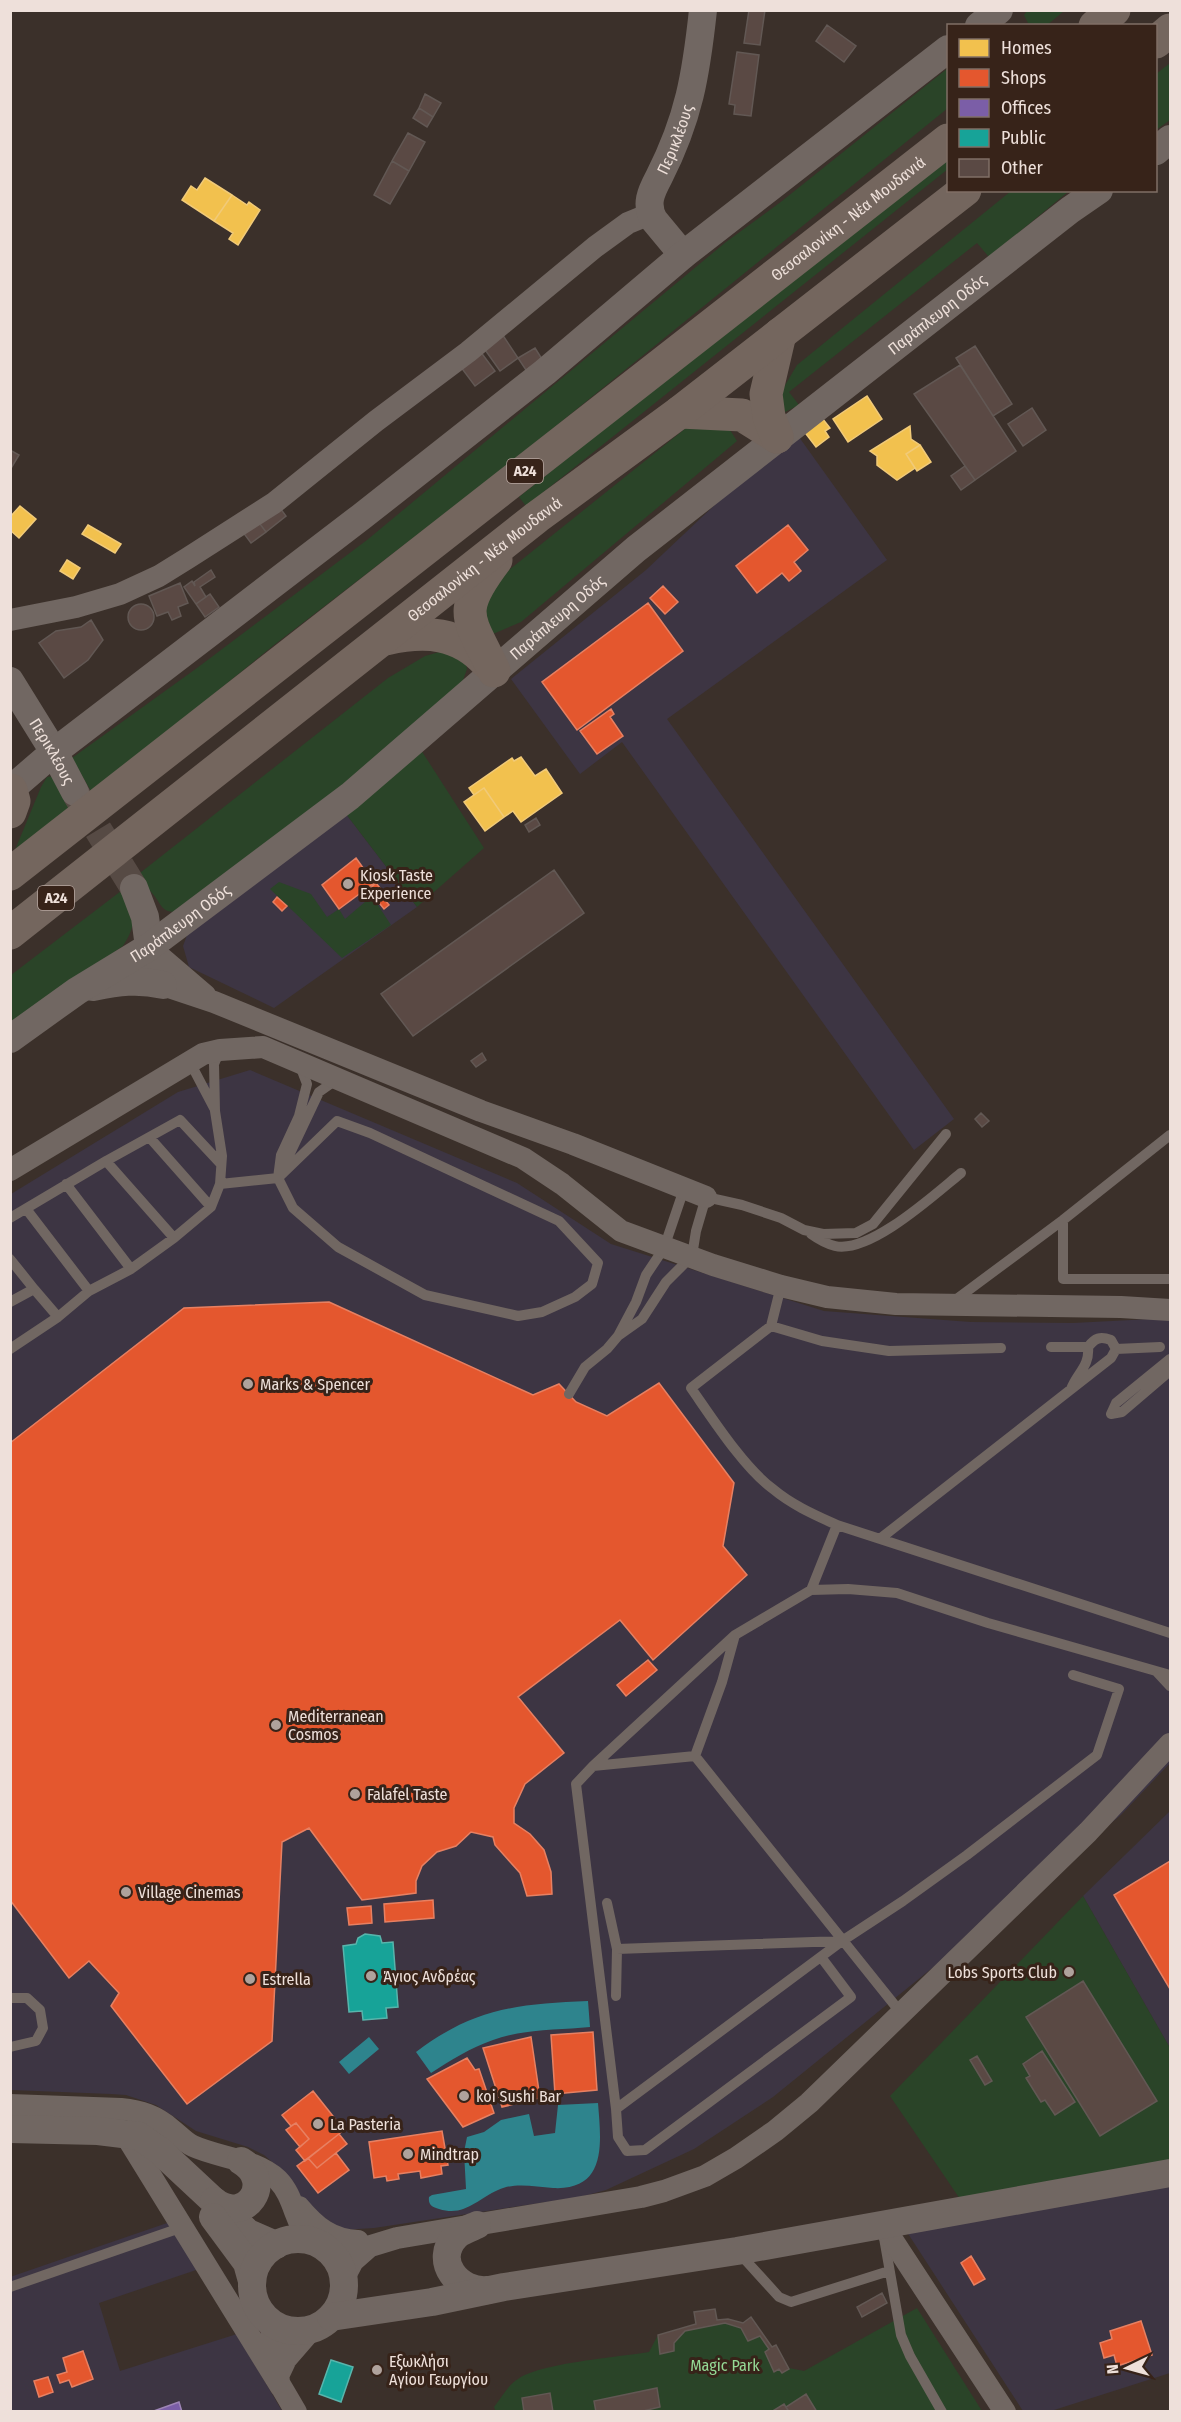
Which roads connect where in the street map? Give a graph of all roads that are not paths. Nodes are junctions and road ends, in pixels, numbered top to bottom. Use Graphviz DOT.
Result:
graph roads {
  1 [pos="703,10"];
  2 [pos="1114,10"];
  3 [pos="998,11"];
  4 [pos="982,24"];
  5 [pos="1008,24"];
  6 [pos="1097,24"];
  7 [pos="1170,30"];
  8 [pos="1157,40"];
  9 [pos="947,50"];
  10 [pos="1170,140"];
  11 [pos="947,141"];
  12 [pos="1157,150"];
  13 [pos="962,192"];
  14 [pos="1096,192"];
  15 [pos="650,214"];
  16 [pos="683,255"];
  17 [pos="780,333"];
  18 [pos="681,412"];
  19 [pos="777,436"];
  20 [pos="537,517"];
  21 [pos="10,620"];
  22 [pos="386,639"];
  23 [pos="494,671"];
  24 [pos="10,681"];
  25 [pos="54,752"];
  26 [pos="11,790"];
  27 [pos="85,805"];
  28 [pos="10,812"];
  29 [pos="10,874"];
  30 [pos="134,888"];
  31 [pos="10,933"];
  32 [pos="149,946"];
  33 [pos="163,985"];
  34 [pos="76,991"];
  35 [pos="214,1002"];
  36 [pos="10,1038"];
  37 [pos="220,1050"];
  38 [pos="299,1063"];
  39 [pos="182,1066"];
  40 [pos="337,1079"];
  41 [pos="215,1110"];
  42 [pos="946,1134"];
  43 [pos="1170,1136"];
  44 [pos="150,1138"];
  45 [pos="106,1161"];
  46 [pos="221,1164"];
  47 [pos="10,1170"];
  48 [pos="961,1173"];
  49 [pos="278,1178"];
  50 [pos="66,1184"];
  51 [pos="220,1184"];
  52 [pos="684,1189"];
  53 [pos="706,1197"];
  54 [pos="211,1207"];
  55 [pos="27,1210"];
  56 [pos="10,1218"];
  57 [pos="1063,1220"];
  58 [pos="804,1230"];
  59 [pos="174,1238"];
  60 [pos="664,1248"];
  61 [pos="692,1256"];
  62 [pos="10,1259"];
  63 [pos="130,1269"];
  64 [pos="1170,1279"];
  65 [pos="782,1286"];
  66 [pos="34,1289"];
  67 [pos="89,1291"];
  68 [pos="10,1302"];
  69 [pos="950,1305"];
  70 [pos="1167,1312"];
  71 [pos="58,1317"];
  72 [pos="771,1326"];
  73 [pos="618,1336"];
  74 [pos="1052,1347"];
  75 [pos="1088,1347"];
  76 [pos="1160,1347"];
  77 [pos="1001,1348"];
  78 [pos="10,1349"];
  79 [pos="1116,1349"];
  80 [pos="1170,1359"];
  81 [pos="1170,1371"];
  82 [pos="1071,1389"];
  83 [pos="569,1394"];
  84 [pos="837,1525"];
  85 [pos="881,1538"];
  86 [pos="812,1590"];
  87 [pos="1170,1633"];
  88 [pos="735,1635"];
  89 [pos="1156,1671"];
  90 [pos="1170,1675"];
  91 [pos="1073,1676"];
  92 [pos="1170,1686"];
  93 [pos="1170,1744"];
  94 [pos="695,1756"];
  95 [pos="593,1766"];
  96 [pos="607,1904"];
  97 [pos="842,1941"];
  98 [pos="617,1948"];
  99 [pos="821,1957"];
  100 [pos="616,1996"];
  101 [pos="10,1998"];
  102 [pos="901,2013"];
  103 [pos="10,2047"];
  104 [pos="10,2105"];
  105 [pos="616,2109"];
  106 [pos="10,2129"];
  107 [pos="125,2134"];
  108 [pos="241,2162"];
  109 [pos="175,2165"];
  110 [pos="1170,2173"];
  111 [pos="286,2192"];
  112 [pos="214,2201"];
  113 [pos="882,2224"];
  114 [pos="477,2225"];
  115 [pos="183,2227"];
  116 [pos="378,2243"];
  117 [pos="299,2245"];
  118 [pos="737,2251"];
  119 [pos="889,2271"];
  120 [pos="252,2281"];
  121 [pos="343,2284"];
  122 [pos="10,2287"];
  123 [pos="490,2290"];
  124 [pos="398,2307"];
  125 [pos="269,2321"];
  126 [pos="321,2323"];
  127 [pos="279,2381"];
  128 [pos="296,2412"];
  129 [pos="942,2412"];
  130 [pos="1005,2412"];
  1 -- 15 [label="street, Περικλέους"];
  2 -- 6 [label="highway"];
  3 -- 4 [label="street"];
  3 -- 5 [label="street"];
  7 -- 8 [label="highway"];
  9 -- 16 [label="street"];
  10 -- 12 [label="street"];
  11 -- 27 [label="highway, Θεσσαλονίκη - Νέα Μουδανιά / Α24"];
  13 -- 17 [label="highway, Θεσσαλονίκη - Νέα Μουδανιά / Α24"];
  14 -- 19 [label="street, Παράπλευρη Οδός"];
  15 -- 16 [label="street"];
  15 -- 21 [label="street"];
  16 -- 25 [label="street"];
  17 -- 18 [label="highway, Θεσσαλονίκη - Νέα Μουδανιά / Α24"];
  17 -- 19 [label="highway"];
  18 -- 19 [label="highway"];
  18 -- 20 [label="highway, Θεσσαλονίκη - Νέα Μουδανιά / Α24"];
  19 -- 23 [label="street, Παράπλευρη Οδός"];
  20 -- 22 [label="highway, Θεσσαλονίκη - Νέα Μουδανιά / Α24"];
  20 -- 23 [label="highway"];
  22 -- 23 [label="highway"];
  22 -- 31 [label="highway, Θεσσαλονίκη - Νέα Μουδανιά / Α24"];
  23 -- 32 [label="street, Παράπλευρη Οδός"];
  24 -- 25 [label="street, Περικλέους"];
  25 -- 26 [label="street"];
  25 -- 27 [label="street, Περικλέους"];
  26 -- 28 [label="highway"];
  27 -- 29 [label="highway, Θεσσαλονίκη - Νέα Μουδανιά / Α24"];
  30 -- 32 [label="street"];
  32 -- 33 [label="street"];
  32 -- 34 [label="street, Παράπλευρη Οδός"];
  32 -- 35 [label="street"];
  33 -- 34 [label="street"];
  33 -- 35 [label="street"];
  34 -- 36 [label="street, Παράπλευρη Οδός"];
  35 -- 52 [label="street"];
  37 -- 38 [label="street"];
  37 -- 39 [label="street"];
  37 -- 41 [label="lane"];
  38 -- 40 [label="street"];
  38 -- 49 [label="lane"];
  39 -- 41 [label="lane"];
  39 -- 47 [label="street"];
  40 -- 49 [label="lane"];
  40 -- 60 [label="street"];
  41 -- 46 [label="lane"];
  42 -- 58 [label="lane"];
  43 -- 57 [label="lane"];
  44 -- 45 [label="lane"];
  44 -- 46 [label="lane"];
  44 -- 54 [label="lane"];
  45 -- 50 [label="lane"];
  45 -- 59 [label="lane"];
  46 -- 51 [label="lane"];
  48 -- 58 [label="lane"];
  49 -- 49 [label="lane"];
  49 -- 51 [label="lane"];
  50 -- 55 [label="lane"];
  50 -- 63 [label="lane"];
  51 -- 54 [label="lane"];
  52 -- 53 [label="street"];
  52 -- 60 [label="lane"];
  53 -- 58 [label="lane"];
  53 -- 61 [label="lane"];
  54 -- 59 [label="lane"];
  55 -- 56 [label="lane"];
  55 -- 67 [label="lane"];
  57 -- 64 [label="lane"];
  57 -- 69 [label="lane"];
  59 -- 63 [label="lane"];
  60 -- 61 [label="street"];
  60 -- 73 [label="lane"];
  61 -- 65 [label="street"];
  61 -- 73 [label="lane"];
  62 -- 66 [label="lane"];
  63 -- 67 [label="lane"];
  65 -- 69 [label="street"];
  65 -- 72 [label="lane"];
  66 -- 68 [label="lane"];
  66 -- 71 [label="lane"];
  67 -- 71 [label="lane"];
  69 -- 70 [label="street"];
  71 -- 78 [label="lane"];
  72 -- 77 [label="lane"];
  72 -- 84 [label="lane"];
  73 -- 83 [label="lane"];
  74 -- 75 [label="lane"];
  75 -- 79 [label="lane"];
  75 -- 82 [label="lane"];
  76 -- 79 [label="lane"];
  79 -- 82 [label="lane"];
  80 -- 81 [label="lane"];
  82 -- 85 [label="lane"];
  84 -- 85 [label="lane"];
  84 -- 86 [label="lane"];
  85 -- 87 [label="lane"];
  86 -- 88 [label="lane"];
  86 -- 89 [label="lane"];
  88 -- 94 [label="lane"];
  88 -- 95 [label="lane"];
  89 -- 90 [label="lane"];
  89 -- 92 [label="lane"];
  91 -- 97 [label="lane"];
  93 -- 102 [label="street"];
  94 -- 95 [label="lane"];
  94 -- 97 [label="lane"];
  95 -- 105 [label="lane"];
  96 -- 98 [label="lane"];
  97 -- 98 [label="lane"];
  97 -- 99 [label="lane"];
  97 -- 102 [label="lane"];
  98 -- 100 [label="lane"];
  99 -- 105 [label="lane"];
  99 -- 105 [label="lane"];
  101 -- 103 [label="lane"];
  102 -- 114 [label="street"];
  104 -- 108 [label="street"];
  106 -- 107 [label="street"];
  107 -- 109 [label="street"];
  107 -- 115 [label="street"];
  108 -- 111 [label="street"];
  108 -- 112 [label="street"];
  109 -- 112 [label="street"];
  109 -- 120 [label="street"];
  110 -- 113 [label="street"];
  111 -- 116 [label="street"];
  111 -- 117 [label="street"];
  112 -- 117 [label="street"];
  113 -- 118 [label="street"];
  113 -- 119 [label="lane"];
  113 -- 130 [label="street"];
  114 -- 116 [label="street"];
  114 -- 123 [label="street"];
  115 -- 122 [label="lane"];
  115 -- 127 [label="street"];
  116 -- 117 [label="street"];
  116 -- 121 [label="street"];
  117 -- 120 [label="street"];
  117 -- 121 [label="street"];
  118 -- 119 [label="lane"];
  118 -- 123 [label="street"];
  119 -- 129 [label="lane"];
  120 -- 125 [label="street"];
  121 -- 124 [label="street"];
  121 -- 126 [label="street"];
  123 -- 124 [label="street"];
  124 -- 126 [label="street"];
  125 -- 126 [label="street"];
  125 -- 127 [label="street"];
  126 -- 127 [label="street"];
  127 -- 128 [label="street"];
}
